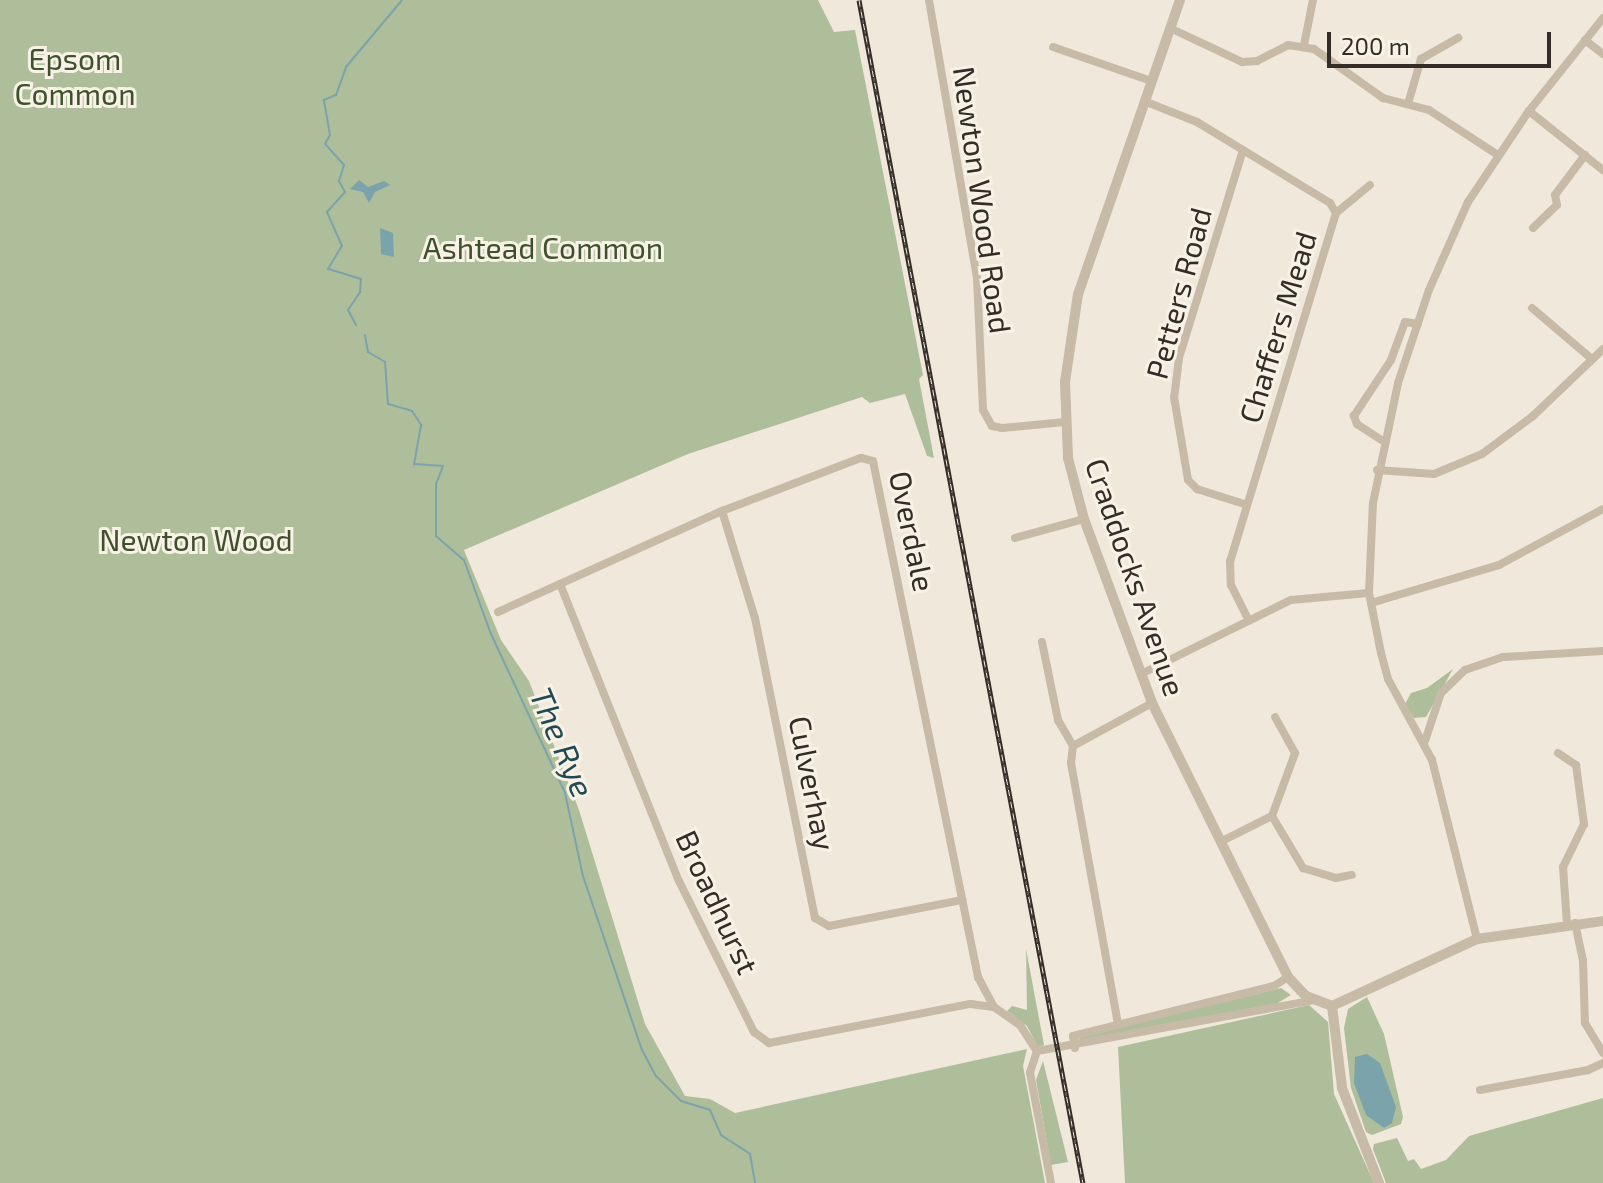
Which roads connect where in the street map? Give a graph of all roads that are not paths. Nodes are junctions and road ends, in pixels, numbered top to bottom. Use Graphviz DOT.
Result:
graph roads {
  1 [pos="929,0"];
  2 [pos="1180,0"];
  3 [pos="1313,0"];
  4 [pos="1603,18"];
  5 [pos="1170,28"];
  6 [pos="1458,38"];
  7 [pos="1585,40"];
  8 [pos="1304,45"];
  9 [pos="1053,47"];
  10 [pos="1603,54"];
  11 [pos="1151,81"];
  12 [pos="1144,101"];
  13 [pos="1408,104"];
  14 [pos="1529,111"];
  15 [pos="1243,150"];
  16 [pos="1498,155"];
  17 [pos="1585,155"];
  18 [pos="1603,170"];
  19 [pos="1370,185"];
  20 [pos="1336,213"];
  21 [pos="1533,228"];
  22 [pos="1532,308"];
  23 [pos="1418,324"];
  24 [pos="1603,349"];
  25 [pos="1592,359"];
  26 [pos="1065,422"];
  27 [pos="1383,441"];
  28 [pos="1377,470"];
  29 [pos="1247,505"];
  30 [pos="1603,509"];
  31 [pos="722,511"];
  32 [pos="1084,519"];
  33 [pos="1015,538"];
  34 [pos="560,584"];
  35 [pos="1370,598"];
  36 [pos="498,612"];
  37 [pos="1249,621"];
  38 [pos="1042,642"];
  39 [pos="1603,651"];
  40 [pos="1143,673"];
  41 [pos="1152,703"];
  42 [pos="1275,717"];
  43 [pos="1425,741"];
  44 [pos="1073,746"];
  45 [pos="1558,753"];
  46 [pos="1272,816"];
  47 [pos="1222,841"];
  48 [pos="1352,875"];
  49 [pos="962,900"];
  50 [pos="1603,921"];
  51 [pos="1571,924"];
  52 [pos="1477,939"];
  53 [pos="1288,977"];
  54 [pos="980,986"];
  55 [pos="1298,990"];
  56 [pos="1314,1000"];
  57 [pos="970,1004"];
  58 [pos="1287,1005"];
  59 [pos="1332,1006"];
  60 [pos="994,1007"];
  61 [pos="1118,1025"];
  62 [pos="1075,1048"];
  63 [pos="1037,1051"];
  64 [pos="1603,1053"];
  65 [pos="1603,1063"];
  66 [pos="1480,1090"];
  67 [pos="1051,1183"];
  68 [pos="1379,1183"];
  1 -- 26 [label="street, Newton Wood Road"];
  2 -- 5 [label="street, Craddocks Avenue"];
  3 -- 8 [label="street"];
  4 -- 7 [label="street"];
  5 -- 8 [label="street"];
  5 -- 11 [label="street, Craddocks Avenue"];
  6 -- 13 [label="street"];
  7 -- 10 [label="street"];
  7 -- 14 [label="street"];
  8 -- 13 [label="street"];
  9 -- 11 [label="street"];
  11 -- 12 [label="street, Craddocks Avenue"];
  12 -- 15 [label="street, Chaffers Mead"];
  12 -- 26 [label="street, Craddocks Avenue"];
  13 -- 16 [label="street"];
  14 -- 16 [label="street"];
  14 -- 17 [label="street"];
  15 -- 20 [label="street, Chaffers Mead"];
  15 -- 29 [label="street, Petters Road"];
  16 -- 23 [label="street"];
  17 -- 18 [label="street"];
  17 -- 21 [label="street"];
  19 -- 20 [label="street"];
  20 -- 29 [label="street, Chaffers Mead"];
  22 -- 25 [label="street"];
  23 -- 27 [label="street"];
  23 -- 27 [label="street"];
  24 -- 25 [label="street"];
  25 -- 28 [label="street"];
  26 -- 32 [label="street, Craddocks Avenue"];
  27 -- 28 [label="street"];
  28 -- 35 [label="street"];
  29 -- 37 [label="street, Chaffers Mead"];
  30 -- 35 [label="street"];
  31 -- 34 [label="street, Overdale"];
  31 -- 49 [label="street, Culverhay"];
  31 -- 49 [label="street, Overdale"];
  32 -- 33 [label="street"];
  32 -- 40 [label="street, Craddocks Avenue"];
  34 -- 36 [label="street, Overdale"];
  34 -- 57 [label="street, Broadhurst"];
  35 -- 37 [label="street"];
  35 -- 43 [label="street"];
  37 -- 40 [label="street"];
  38 -- 44 [label="street"];
  39 -- 43 [label="street"];
  40 -- 41 [label="street, Craddocks Avenue"];
  41 -- 44 [label="street"];
  41 -- 47 [label="street, Craddocks Avenue"];
  42 -- 46 [label="street"];
  43 -- 52 [label="street"];
  44 -- 61 [label="street"];
  45 -- 51 [label="street"];
  46 -- 47 [label="street"];
  46 -- 48 [label="street"];
  47 -- 53 [label="street, Craddocks Avenue"];
  49 -- 54 [label="street, Overdale"];
  50 -- 51 [label="street"];
  51 -- 52 [label="street"];
  51 -- 64 [label="street"];
  52 -- 59 [label="street"];
  53 -- 55 [label="street, Craddocks Avenue"];
  53 -- 61 [label="street"];
  54 -- 57 [label="street"];
  54 -- 60 [label="street, Overdale"];
  55 -- 56 [label="street, Craddocks Avenue"];
  55 -- 58 [label="street"];
  56 -- 58 [label="street"];
  56 -- 59 [label="street, Craddocks Avenue"];
  57 -- 60 [label="street, Broadhurst"];
  58 -- 62 [label="street"];
  59 -- 68 [label="street"];
  60 -- 63 [label="street"];
  61 -- 62 [label="street"];
  62 -- 63 [label="street"];
  63 -- 67 [label="street"];
  65 -- 66 [label="street"];
}
